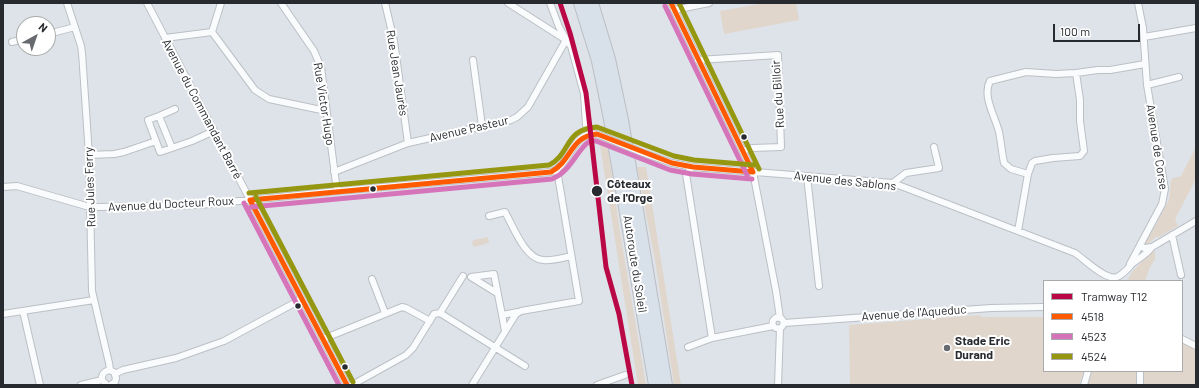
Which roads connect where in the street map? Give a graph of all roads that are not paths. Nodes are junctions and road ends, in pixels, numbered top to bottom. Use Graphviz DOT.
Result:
graph roads {
  1 [pos="67,3"];
  2 [pos="147,3"];
  3 [pos="221,3"];
  4 [pos="281,3"];
  5 [pos="385,3"];
  6 [pos="508,3"];
  7 [pos="550,3"];
  8 [pos="580,3"];
  9 [pos="592,3"];
  10 [pos="671,3"];
  11 [pos="709,3"];
  12 [pos="1138,3"];
  13 [pos="674,10"];
  14 [pos="75,27"];
  15 [pos="1196,28"];
  16 [pos="56,32"];
  17 [pos="212,32"];
  18 [pos="1144,37"];
  19 [pos="165,38"];
  20 [pos="566,40"];
  21 [pos="16,41"];
  22 [pos="12,42"];
  23 [pos="473,60"];
  24 [pos="698,60"];
  25 [pos="1145,64"];
  26 [pos="1076,73"];
  27 [pos="1179,77"];
  28 [pos="1147,85"];
  29 [pos="175,109"];
  30 [pos="326,111"];
  31 [pos="159,116"];
  32 [pos="586,125"];
  33 [pos="482,126"];
  34 [pos="214,131"];
  35 [pos="156,141"];
  36 [pos="408,143"];
  37 [pos="934,147"];
  38 [pos="172,148"];
  39 [pos="743,151"];
  40 [pos="89,155"];
  41 [pos="693,167"];
  42 [pos="557,170"];
  43 [pos="334,172"];
  44 [pos="753,172"];
  45 [pos="1028,174"];
  46 [pos="807,176"];
  47 [pos="3,181"];
  48 [pos="892,183"];
  49 [pos="11,186"];
  50 [pos="3,187"];
  51 [pos="336,191"];
  52 [pos="250,200"];
  53 [pos="91,207"];
  54 [pos="489,216"];
  55 [pos="1196,221"];
  56 [pos="1018,231"];
  57 [pos="1172,235"];
  58 [pos="1140,246"];
  59 [pos="1152,247"];
  60 [pos="571,256"];
  61 [pos="1092,266"];
  62 [pos="1128,268"];
  63 [pos="1182,275"];
  64 [pos="463,276"];
  65 [pos="372,279"];
  66 [pos="1114,279"];
  67 [pos="1105,280"];
  68 [pos="1122,280"];
  69 [pos="819,286"];
  70 [pos="497,293"];
  71 [pos="302,298"];
  72 [pos="94,300"];
  73 [pos="1043,308"];
  74 [pos="23,311"];
  75 [pos="521,311"];
  76 [pos="385,313"];
  77 [pos="440,313"];
  78 [pos="3,314"];
  79 [pos="502,315"];
  80 [pos="782,320"];
  81 [pos="430,321"];
  82 [pos="773,326"];
  83 [pos="780,329"];
  84 [pos="505,331"];
  85 [pos="712,338"];
  86 [pos="323,339"];
  87 [pos="1183,340"];
  88 [pos="1196,346"];
  89 [pos="494,347"];
  90 [pos="688,347"];
  91 [pos="525,366"];
  92 [pos="113,372"];
  93 [pos="1088,372"];
  94 [pos="1140,372"];
  95 [pos="625,375"];
  96 [pos="109,384"];
  97 [pos="600,384"];
  98 [pos="40,385"];
  99 [pos="81,385"];
  100 [pos="347,385"];
  101 [pos="352,385"];
  102 [pos="472,385"];
  103 [pos="655,385"];
  104 [pos="666,385"];
  105 [pos="778,385"];
  106 [pos="1084,385"];
  107 [pos="1140,385"];
  1 -- 14 [label="street, Rue Jules Ferry"];
  2 -- 19 [label="street, Avenue du Commandant Barré"];
  3 -- 17 [label="street"];
  4 -- 30 [label="street, Rue Victor Hugo"];
  5 -- 36 [label="street, Rue Jean Jaurès"];
  6 -- 20 [label="street"];
  7 -- 20 [label="street"];
  8 -- 103 [label="highway, Autoroute du Soleil"];
  9 -- 104 [label="highway, Autoroute du Soleil"];
  10 -- 13 [label="street"];
  11 -- 13 [label="street"];
  12 -- 18 [label="street, Avenue de Corse"];
  13 -- 24 [label="street"];
  14 -- 16 [label="street"];
  14 -- 40 [label="street, Rue Jules Ferry"];
  15 -- 18 [label="street"];
  17 -- 19 [label="street"];
  17 -- 30 [label="street"];
  18 -- 25 [label="street, Avenue de Corse"];
  19 -- 34 [label="street, Avenue du Commandant Barré"];
  20 -- 32 [label="street"];
  20 -- 33 [label="street, Avenue Pasteur"];
  21 -- 22 [label="street"];
  23 -- 33 [label="street"];
  24 -- 39 [label="street"];
  24 -- 39 [label="street, Rue du Billoir"];
  25 -- 26 [label="street"];
  25 -- 28 [label="street, Avenue de Corse"];
  26 -- 45 [label="street"];
  26 -- 45 [label="street"];
  27 -- 28 [label="street"];
  28 -- 58 [label="street, Avenue de Corse"];
  29 -- 31 [label="street"];
  30 -- 43 [label="street, Rue Victor Hugo"];
  31 -- 35 [label="street"];
  31 -- 38 [label="street"];
  33 -- 36 [label="street, Avenue Pasteur"];
  34 -- 38 [label="street"];
  34 -- 52 [label="street, Avenue du Commandant Barré"];
  35 -- 38 [label="street"];
  35 -- 40 [label="street"];
  36 -- 43 [label="street, Avenue Pasteur"];
  37 -- 48 [label="street"];
  39 -- 44 [label="street"];
  40 -- 53 [label="street, Rue Jules Ferry"];
  41 -- 42 [label="street, Avenue des Sablons, bridge"];
  41 -- 44 [label="street, Avenue des Sablons"];
  41 -- 85 [label="street"];
  42 -- 51 [label="street, Avenue du Docteur Roux"];
  42 -- 60 [label="street"];
  43 -- 51 [label="street, Rue Victor Hugo"];
  44 -- 46 [label="street, Avenue des Sablons"];
  44 -- 80 [label="street"];
  45 -- 56 [label="street"];
  46 -- 48 [label="street, Avenue des Sablons"];
  46 -- 69 [label="street"];
  47 -- 49 [label="street"];
  48 -- 56 [label="street, Avenue des Sablons"];
  49 -- 50 [label="street, Avenue du Docteur Roux"];
  49 -- 53 [label="street, Avenue du Docteur Roux"];
  51 -- 52 [label="street, Avenue du Docteur Roux"];
  52 -- 53 [label="street, Avenue du Docteur Roux"];
  52 -- 71 [label="street, Avenue du Commandant Barré"];
  53 -- 72 [label="street, Rue Jules Ferry"];
  54 -- 60 [label="street"];
  55 -- 57 [label="street, Avenue des Sablons"];
  56 -- 61 [label="street, Avenue des Sablons"];
  57 -- 59 [label="street, Avenue des Sablons"];
  57 -- 63 [label="street"];
  58 -- 59 [label="street"];
  58 -- 62 [label="street, Avenue de Corse"];
  59 -- 62 [label="street, Avenue des Sablons"];
  60 -- 75 [label="street"];
  61 -- 66 [label="street, Avenue des Sablons"];
  61 -- 67 [label="street, Avenue des Sablons"];
  62 -- 66 [label="street, Avenue des Sablons"];
  62 -- 68 [label="street, Avenue de Corse"];
  64 -- 77 [label="street"];
  65 -- 76 [label="street"];
  70 -- 79 [label="street"];
  71 -- 86 [label="street, Avenue du Commandant Barré"];
  71 -- 92 [label="street"];
  72 -- 74 [label="street"];
  72 -- 92 [label="street, Rue Jules Ferry"];
  73 -- 80 [label="street, Avenue de l'Aqueduc"];
  74 -- 78 [label="street"];
  74 -- 98 [label="street"];
  75 -- 79 [label="street"];
  75 -- 84 [label="street"];
  76 -- 81 [label="street"];
  76 -- 86 [label="street"];
  77 -- 81 [label="street"];
  77 -- 89 [label="street"];
  79 -- 84 [label="street"];
  80 -- 82 [label="street"];
  80 -- 83 [label="street"];
  81 -- 101 [label="street"];
  82 -- 83 [label="street"];
  82 -- 85 [label="street"];
  83 -- 105 [label="street"];
  84 -- 89 [label="street"];
  85 -- 90 [label="street"];
  86 -- 100 [label="street, Avenue du Commandant Barré"];
  87 -- 88 [label="street"];
  89 -- 91 [label="street"];
  89 -- 102 [label="street"];
  92 -- 96 [label="street, Rue Jules Ferry"];
  92 -- 96 [label="street"];
  93 -- 106 [label="street"];
  94 -- 107 [label="street"];
  95 -- 97 [label="street"];
  96 -- 99 [label="street"];
}
